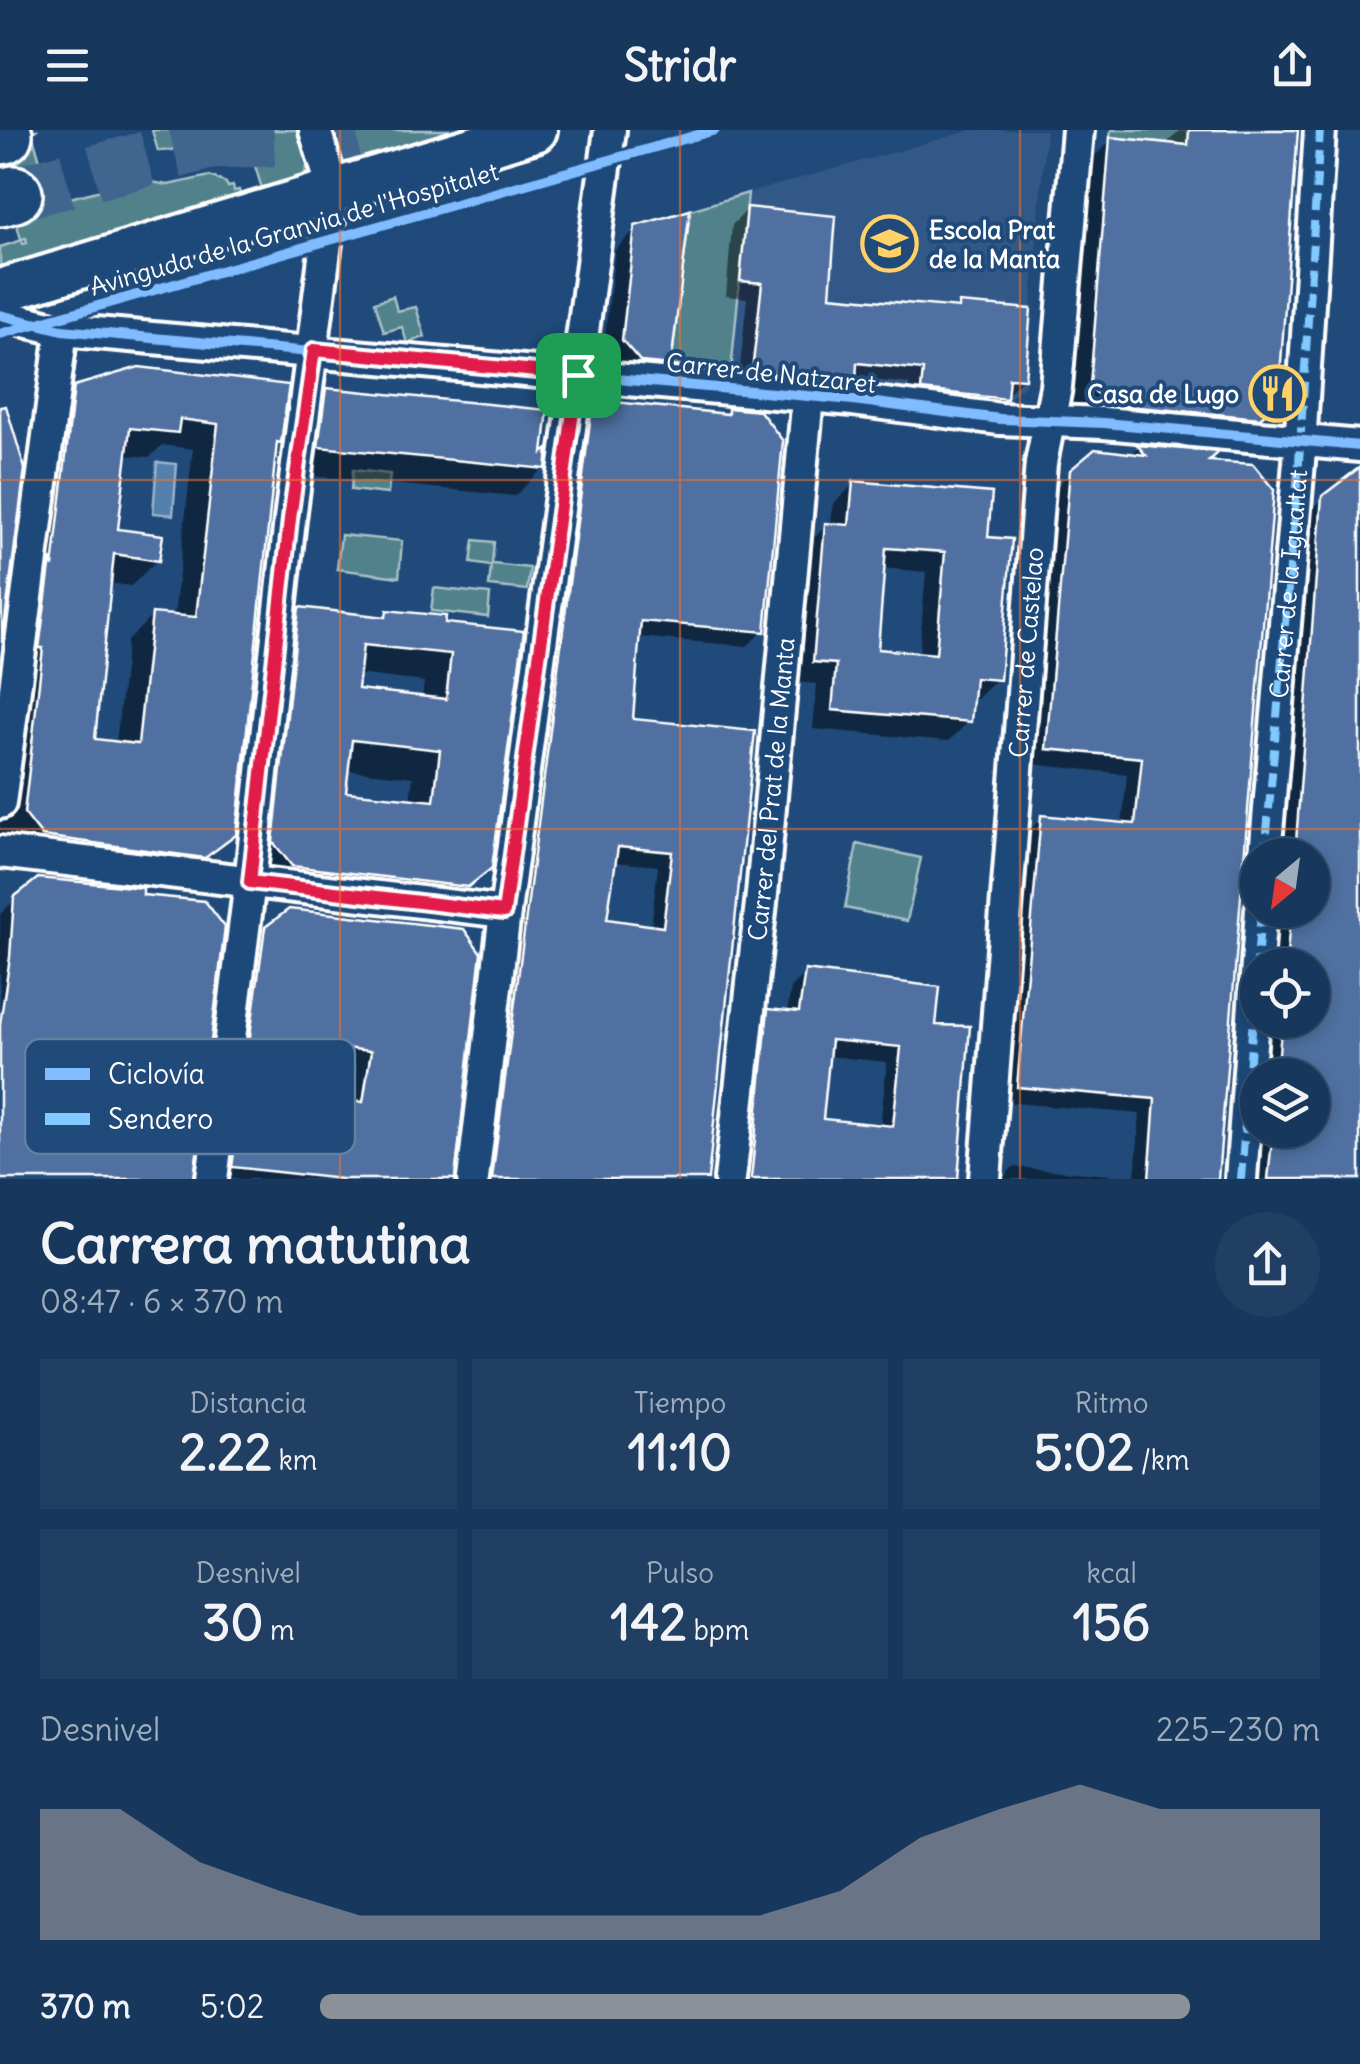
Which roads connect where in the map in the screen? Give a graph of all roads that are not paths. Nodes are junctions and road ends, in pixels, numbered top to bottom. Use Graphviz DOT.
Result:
graph roads {
  1 [pos="315,130"];
  2 [pos="535,130"];
  3 [pos="610,130"];
  4 [pos="1078,130"];
  5 [pos="1320,130"];
  6 [pos="333,189"];
  7 [pos="0,290"];
  8 [pos="0,315"];
  9 [pos="62,330"];
  10 [pos="314,350"];
  11 [pos="578,375"];
  12 [pos="808,396"];
  13 [pos="1050,420"];
  14 [pos="1300,440"];
  15 [pos="1360,446"];
  16 [pos="0,802"];
  17 [pos="1266,838"];
  18 [pos="0,852"];
  19 [pos="250,882"];
  20 [pos="504,912"];
  21 [pos="1260,928"];
  22 [pos="230,1039"];
  23 [pos="215,1154"];
  24 [pos="212,1179"];
  25 [pos="473,1179"];
  26 [pos="730,1179"];
  27 [pos="985,1179"];
  28 [pos="1241,1179"];
  1 -- 6 [label="street"];
  2 -- 6 [label="main road, Avinguda de la Granvia de l'Hospitalet"];
  3 -- 11 [label="street"];
  4 -- 13 [label="street, Carrer de Castelao"];
  5 -- 14 [label="street, Carrer de la Igualtat"];
  6 -- 7 [label="main road, Avinguda de la Granvia de l'Hospitalet"];
  6 -- 10 [label="street"];
  8 -- 9 [label="street, Carrer de Natzaret"];
  9 -- 10 [label="street, Carrer de Natzaret"];
  9 -- 16 [label="street"];
  10 -- 11 [label="street, Carrer de Natzaret"];
  10 -- 19 [label="street"];
  11 -- 12 [label="street, Carrer de Natzaret"];
  11 -- 20 [label="street"];
  12 -- 13 [label="street, Carrer de Natzaret"];
  12 -- 26 [label="street, Carrer del Prat de la Manta"];
  13 -- 14 [label="street, Carrer de Natzaret"];
  13 -- 27 [label="street, Carrer de Castelao"];
  14 -- 15 [label="street, Carrer de Natzaret"];
  14 -- 17 [label="street, Carrer de la Igualtat"];
  18 -- 19 [label="street"];
  19 -- 20 [label="street"];
  19 -- 22 [label="street"];
  20 -- 25 [label="street"];
  21 -- 28 [label="street"];
  23 -- 24 [label="street"];
}
